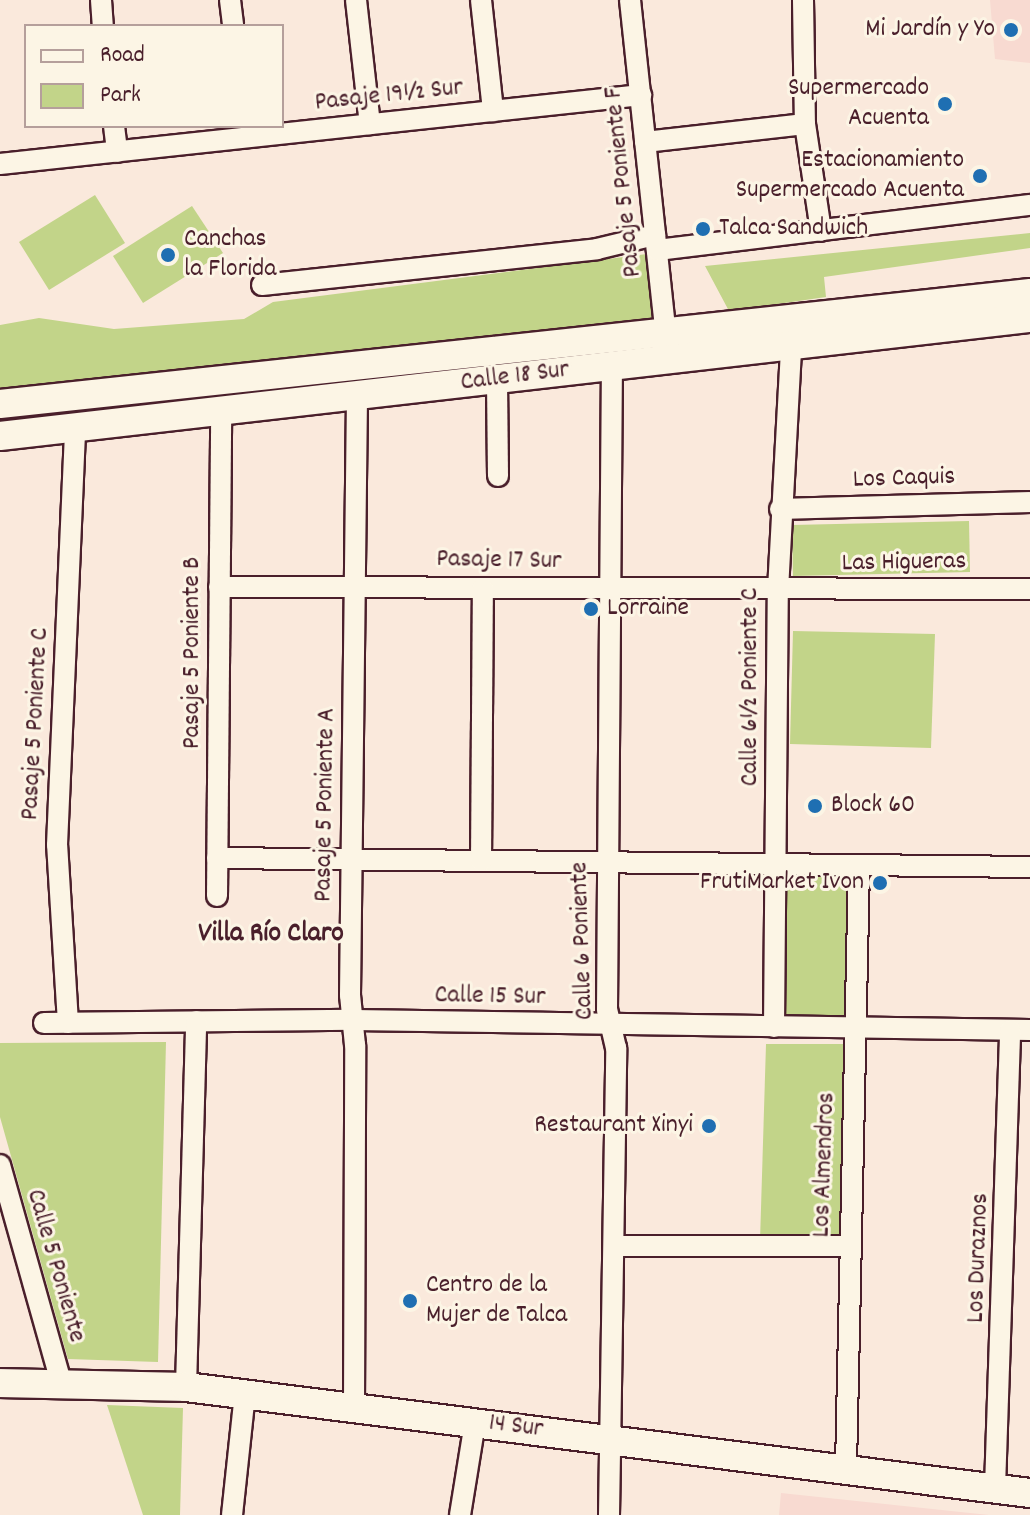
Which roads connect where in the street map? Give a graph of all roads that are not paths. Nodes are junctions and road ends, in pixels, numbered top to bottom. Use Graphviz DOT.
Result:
graph roads {
  1 [pos="101,0"];
  2 [pos="230,0"];
  3 [pos="356,0"];
  4 [pos="481,0"];
  5 [pos="630,0"];
  6 [pos="803,0"];
  7 [pos="103,24"];
  8 [pos="233,24"];
  9 [pos="641,95"];
  10 [pos="493,111"];
  11 [pos="370,124"];
  12 [pos="805,124"];
  13 [pos="114,128"];
  14 [pos="245,132"];
  15 [pos="645,142"];
  16 [pos="117,152"];
  17 [pos="0,164"];
  18 [pos="1030,205"];
  19 [pos="821,231"];
  20 [pos="656,243"];
  21 [pos="262,285"];
  22 [pos="1030,293"];
  23 [pos="1030,318"];
  24 [pos="667,346"];
  25 [pos="791,347"];
  26 [pos="612,364"];
  27 [pos="497,380"];
  28 [pos="357,396"];
  29 [pos="0,404"];
  30 [pos="221,411"];
  31 [pos="75,428"];
  32 [pos="0,436"];
  33 [pos="498,476"];
  34 [pos="1030,502"];
  35 [pos="780,509"];
  36 [pos="355,586"];
  37 [pos="219,587"];
  38 [pos="483,588"];
  39 [pos="609,588"];
  40 [pos="1030,589"];
  41 [pos="778,590"];
  42 [pos="217,858"];
  43 [pos="352,859"];
  44 [pos="481,861"];
  45 [pos="607,861"];
  46 [pos="777,864"];
  47 [pos="859,865"];
  48 [pos="1030,867"];
  49 [pos="217,896"];
  50 [pos="353,1020"];
  51 [pos="196,1021"];
  52 [pos="44,1023"];
  53 [pos="68,1023"];
  54 [pos="610,1026"];
  55 [pos="855,1026"];
  56 [pos="774,1027"];
  57 [pos="1020,1030"];
  58 [pos="0,1165"];
  59 [pos="1008,1210"];
  60 [pos="1030,1211"];
  61 [pos="615,1246"];
  62 [pos="849,1246"];
  63 [pos="61,1382"];
  64 [pos="0,1383"];
  65 [pos="186,1387"];
  66 [pos="245,1394"];
  67 [pos="354,1407"];
  68 [pos="475,1422"];
  69 [pos="610,1439"];
  70 [pos="846,1467"];
  71 [pos="995,1488"];
  72 [pos="1030,1493"];
  73 [pos="232,1515"];
  74 [pos="460,1515"];
  75 [pos="609,1515"];
  1 -- 7 [label="street"];
  2 -- 8 [label="street"];
  3 -- 11 [label="street"];
  4 -- 10 [label="street"];
  5 -- 9 [label="street, Pasaje 5 Poniente F"];
  6 -- 12 [label="street"];
  9 -- 10 [label="street, Pasaje 19½ Sur"];
  9 -- 15 [label="street, Pasaje 5 Poniente F"];
  10 -- 11 [label="street, Pasaje 19½ Sur"];
  11 -- 14 [label="street, Pasaje 19½ Sur"];
  12 -- 15 [label="street"];
  12 -- 19 [label="street"];
  13 -- 16 [label="street"];
  14 -- 16 [label="street, Pasaje 19½ Sur"];
  15 -- 20 [label="street, Pasaje 5 Poniente F"];
  16 -- 17 [label="street, Pasaje 19½ Sur"];
  18 -- 19 [label="street"];
  19 -- 20 [label="street"];
  20 -- 21 [label="street"];
  20 -- 24 [label="street, Pasaje 5 Poniente F"];
  22 -- 24 [label="main road, Calle 18 Sur"];
  23 -- 25 [label="main road, Calle 18 Sur"];
  24 -- 25 [label="main road, Calle 18 Sur"];
  24 -- 26 [label="main road, Calle 18 Sur"];
  24 -- 29 [label="main road, Calle 18 Sur"];
  25 -- 35 [label="street, Calle 6½ Poniente C"];
  26 -- 27 [label="main road, Calle 18 Sur"];
  26 -- 39 [label="street, Calle 6 Poniente"];
  27 -- 28 [label="main road, Calle 18 Sur"];
  27 -- 33 [label="street"];
  28 -- 30 [label="main road, Calle 18 Sur"];
  28 -- 36 [label="street, Pasaje 5 Poniente A"];
  30 -- 31 [label="main road, Calle 18 Sur"];
  30 -- 37 [label="street, Pasaje 5 Poniente B"];
  31 -- 32 [label="main road, Calle 18 Sur"];
  31 -- 53 [label="street, Pasaje 5 Poniente C"];
  34 -- 35 [label="street, Los Caquis"];
  35 -- 41 [label="street, Calle 6½ Poniente C"];
  36 -- 37 [label="street, Pasaje 17 Sur"];
  36 -- 38 [label="street, Pasaje 17 Sur"];
  36 -- 43 [label="street, Pasaje 5 Poniente A"];
  37 -- 42 [label="street, Pasaje 5 Poniente B"];
  38 -- 39 [label="street, Pasaje 17 Sur"];
  38 -- 44 [label="street"];
  39 -- 41 [label="street, Pasaje 17 Sur"];
  39 -- 45 [label="street, Calle 6 Poniente"];
  40 -- 41 [label="street, Las Higueras"];
  41 -- 46 [label="street, Calle 6½ Poniente C"];
  42 -- 43 [label="street"];
  42 -- 49 [label="street, Pasaje 5 Poniente B"];
  43 -- 44 [label="street"];
  43 -- 50 [label="street, Pasaje 5 Poniente A"];
  44 -- 45 [label="street"];
  45 -- 46 [label="street"];
  45 -- 54 [label="street, Calle 6 Poniente"];
  46 -- 47 [label="street"];
  46 -- 56 [label="street, Calle 6½ Poniente C"];
  47 -- 48 [label="street"];
  47 -- 55 [label="street, Los Almendros"];
  50 -- 51 [label="street, Calle 15 Sur"];
  50 -- 54 [label="street, Calle 15 Sur"];
  50 -- 67 [label="street, Pasaje 5 Poniente A"];
  51 -- 53 [label="street, Calle 15 Sur"];
  51 -- 65 [label="street"];
  52 -- 53 [label="street, Calle 15 Sur"];
  54 -- 56 [label="street, Calle 15 Sur"];
  54 -- 61 [label="street, Calle 6 Poniente"];
  55 -- 56 [label="street, Calle 15 Sur"];
  55 -- 57 [label="street, Calle 15 Sur"];
  55 -- 62 [label="street, Los Almendros"];
  57 -- 59 [label="street, Los Duraznos"];
  58 -- 63 [label="street, Calle 5 Poniente"];
  59 -- 60 [label="street"];
  59 -- 71 [label="street, Los Duraznos"];
  61 -- 62 [label="street"];
  61 -- 69 [label="street, Calle 6 Poniente"];
  62 -- 70 [label="street, Los Almendros"];
  63 -- 64 [label="main road, 14 Sur"];
  63 -- 65 [label="main road, 14 Sur"];
  65 -- 66 [label="main road, 14 Sur"];
  66 -- 67 [label="main road, 14 Sur"];
  66 -- 73 [label="street"];
  67 -- 68 [label="main road, 14 Sur"];
  68 -- 69 [label="main road, 14 Sur"];
  68 -- 74 [label="street"];
  69 -- 70 [label="main road, 14 Sur"];
  69 -- 75 [label="street, Calle 6 Poniente"];
  70 -- 71 [label="main road, 14 Sur"];
  71 -- 72 [label="main road, 14 Sur"];
}
